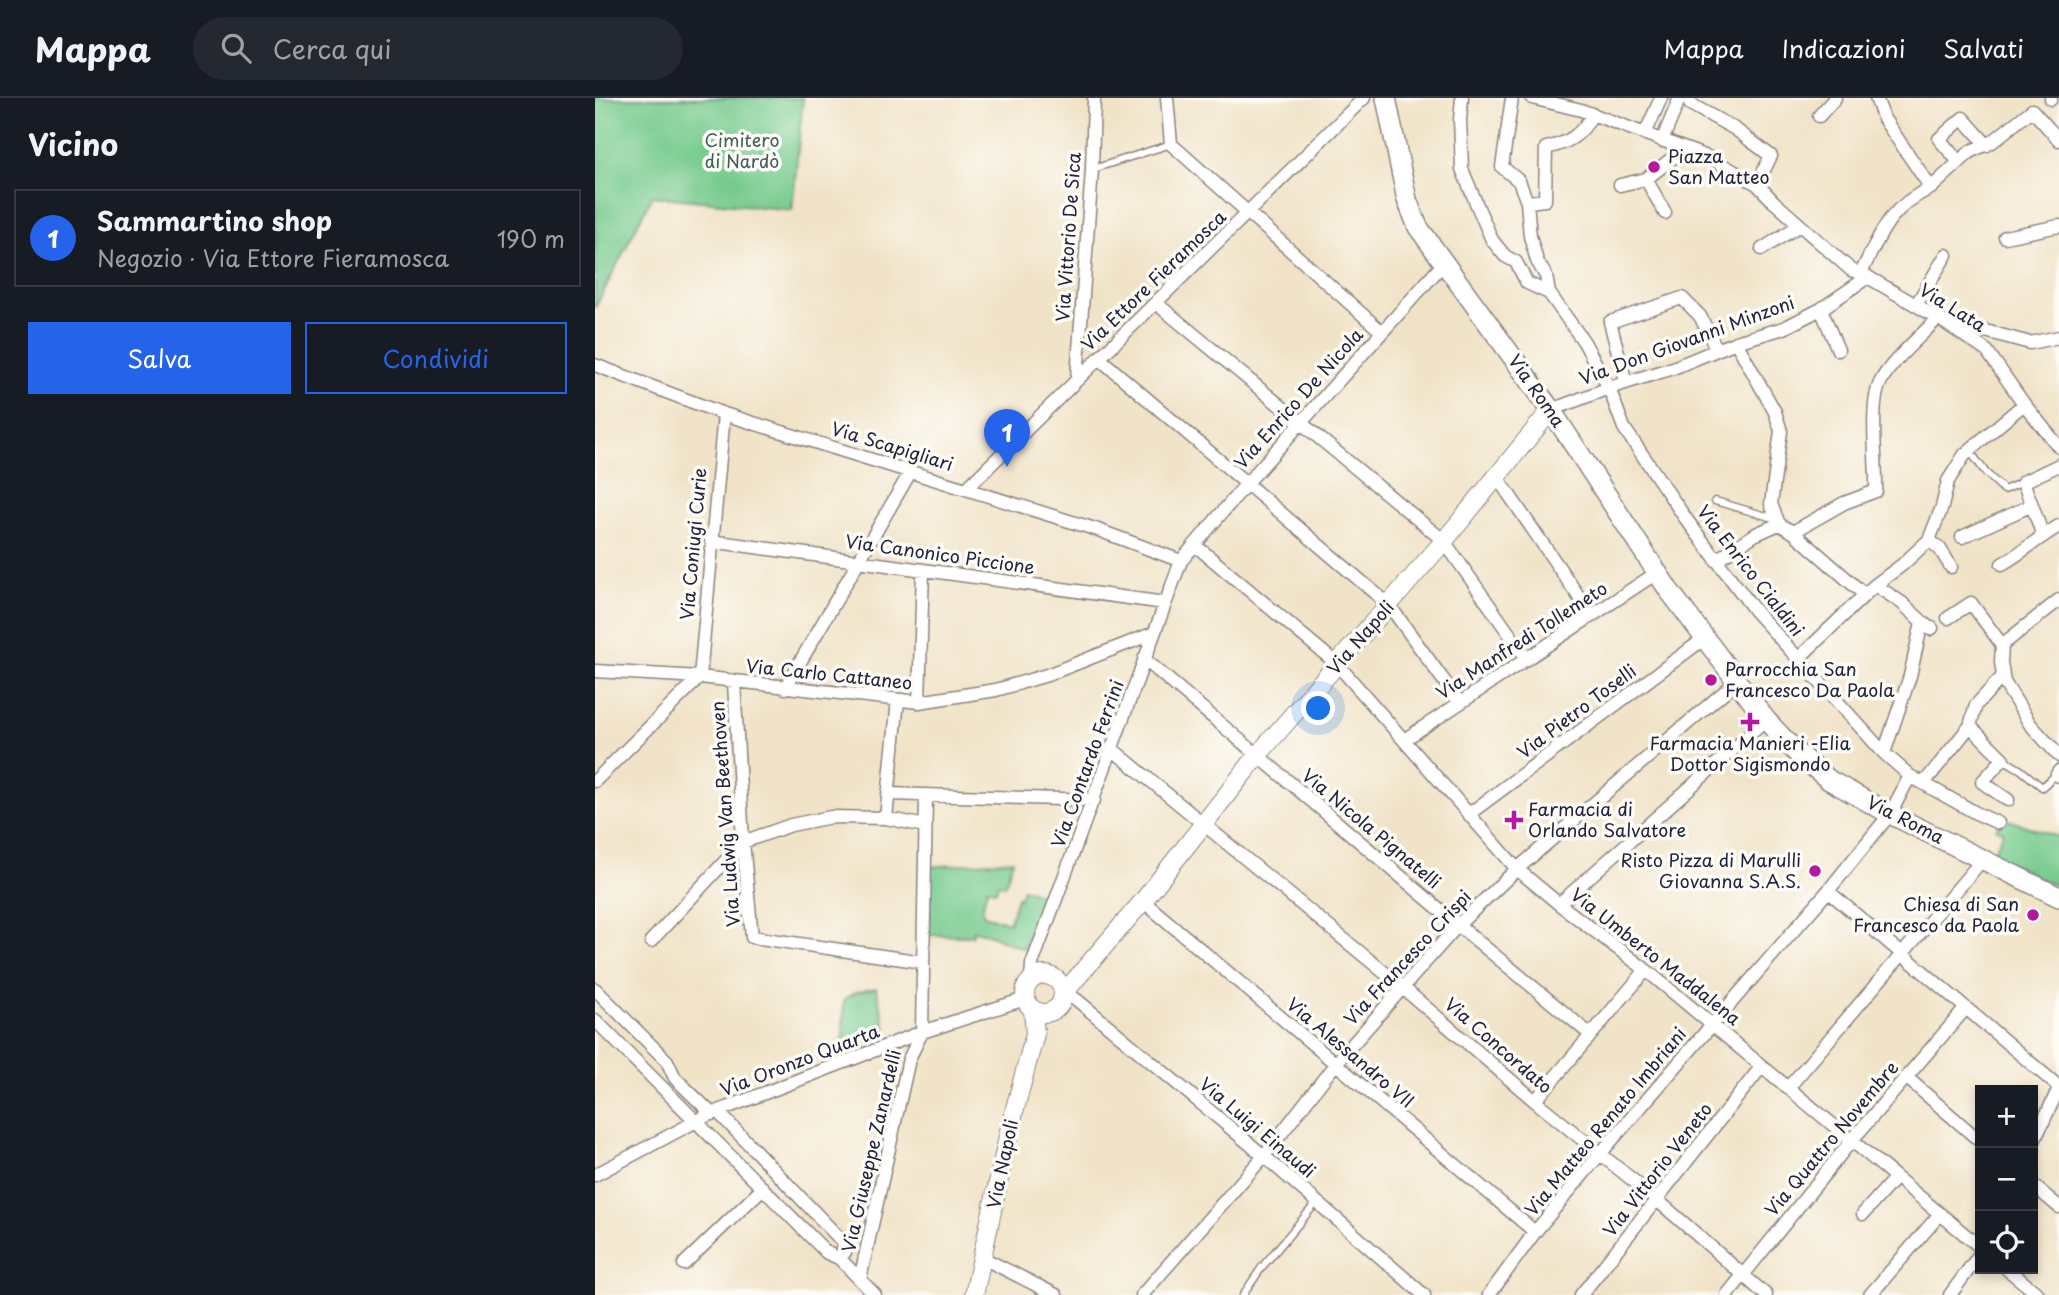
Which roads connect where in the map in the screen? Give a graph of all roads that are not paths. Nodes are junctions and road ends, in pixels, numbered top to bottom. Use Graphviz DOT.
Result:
graph roads {
  1 [pos="1094,98"];
  2 [pos="1167,98"];
  3 [pos="1364,98"];
  4 [pos="1386,98"];
  5 [pos="1462,98"];
  6 [pos="1512,98"];
  7 [pos="1532,98"];
  8 [pos="1661,98"];
  9 [pos="1835,98"];
  10 [pos="1876,98"];
  11 [pos="1684,100"];
  12 [pos="1592,115"];
  13 [pos="1819,116"];
  14 [pos="1645,134"];
  15 [pos="2059,140"];
  16 [pos="1662,141"];
  17 [pos="1171,144"];
  18 [pos="1989,144"];
  19 [pos="1684,149"];
  20 [pos="1959,162"];
  21 [pos="1092,170"];
  22 [pos="1646,179"];
  23 [pos="1757,184"];
  24 [pos="1620,185"];
  25 [pos="1931,188"];
  26 [pos="1527,202"];
  27 [pos="1665,213"];
  28 [pos="1249,214"];
  29 [pos="1800,225"];
  30 [pos="2059,226"];
  31 [pos="2005,237"];
  32 [pos="1762,249"];
  33 [pos="1946,255"];
  34 [pos="1444,263"];
  35 [pos="1864,275"];
  36 [pos="1549,293"];
  37 [pos="1156,303"];
  38 [pos="1916,305"];
  39 [pos="1821,309"];
  40 [pos="1938,318"];
  41 [pos="1382,332"];
  42 [pos="2059,337"];
  43 [pos="1736,342"];
  44 [pos="1717,350"];
  45 [pos="1838,350"];
  46 [pos="1099,358"];
  47 [pos="595,365"];
  48 [pos="1077,378"];
  49 [pos="1626,383"];
  50 [pos="1609,388"];
  51 [pos="2024,404"];
  52 [pos="1551,410"];
  53 [pos="724,414"];
  54 [pos="1301,423"];
  55 [pos="2059,447"];
  56 [pos="1969,450"];
  57 [pos="2059,465"];
  58 [pos="911,471"];
  59 [pos="1497,477"];
  60 [pos="2023,482"];
  61 [pos="1247,483"];
  62 [pos="967,488"];
  63 [pos="1715,501"];
  64 [pos="2032,505"];
  65 [pos="1778,521"];
  66 [pos="2059,526"];
  67 [pos="1793,532"];
  68 [pos="2043,536"];
  69 [pos="1962,537"];
  70 [pos="1929,540"];
  71 [pos="711,541"];
  72 [pos="1444,541"];
  73 [pos="1195,545"];
  74 [pos="1716,559"];
  75 [pos="857,561"];
  76 [pos="1181,561"];
  77 [pos="2002,564"];
  78 [pos="1951,567"];
  79 [pos="923,570"];
  80 [pos="1658,572"];
  81 [pos="1875,585"];
  82 [pos="1865,595"];
  83 [pos="2059,600"];
  84 [pos="1165,603"];
  85 [pos="1389,605"];
  86 [pos="1592,616"];
  87 [pos="1948,618"];
  88 [pos="1154,633"];
  89 [pos="1706,638"];
  90 [pos="2002,645"];
  91 [pos="1144,659"];
  92 [pos="1527,659"];
  93 [pos="1798,659"];
  94 [pos="1337,664"];
  95 [pos="595,671"];
  96 [pos="1732,674"];
  97 [pos="2003,676"];
  98 [pos="700,677"];
  99 [pos="734,682"];
  100 [pos="785,688"];
  101 [pos="898,700"];
  102 [pos="919,702"];
  103 [pos="1460,703"];
  104 [pos="1766,720"];
  105 [pos="1970,726"];
  106 [pos="1404,740"];
  107 [pos="1112,749"];
  108 [pos="1884,753"];
  109 [pos="1257,756"];
  110 [pos="2059,756"];
  111 [pos="2003,759"];
  112 [pos="2058,774"];
  113 [pos="1910,776"];
  114 [pos="595,781"];
  115 [pos="1924,783"];
  116 [pos="888,794"];
  117 [pos="926,795"];
  118 [pos="1094,800"];
  119 [pos="2008,800"];
  120 [pos="1469,814"];
  121 [pos="1890,814"];
  122 [pos="885,818"];
  123 [pos="1998,822"];
  124 [pos="1205,825"];
  125 [pos="926,826"];
  126 [pos="743,842"];
  127 [pos="1983,859"];
  128 [pos="1517,869"];
  129 [pos="1828,891"];
  130 [pos="2059,897"];
  131 [pos="1143,901"];
  132 [pos="1559,904"];
  133 [pos="1458,925"];
  134 [pos="651,941"];
  135 [pos="1902,954"];
  136 [pos="923,962"];
  137 [pos="1646,970"];
  138 [pos="1031,980"];
  139 [pos="1402,987"];
  140 [pos="595,989"];
  141 [pos="1063,994"];
  142 [pos="1029,1005"];
  143 [pos="1966,1008"];
  144 [pos="1052,1011"];
  145 [pos="595,1020"];
  146 [pos="1712,1025"];
  147 [pos="922,1032"];
  148 [pos="1035,1034"];
  149 [pos="1591,1035"];
  150 [pos="1336,1063"];
  151 [pos="1762,1066"];
  152 [pos="1906,1077"];
  153 [pos="2059,1087"];
  154 [pos="1788,1088"];
  155 [pos="1535,1101"];
  156 [pos="715,1113"];
  157 [pos="697,1120"];
  158 [pos="2038,1132"];
  159 [pos="1975,1137"];
  160 [pos="1852,1140"];
  161 [pos="1600,1154"];
  162 [pos="1264,1156"];
  163 [pos="595,1175"];
  164 [pos="1896,1177"];
  165 [pos="763,1188"];
  166 [pos="2038,1189"];
  167 [pos="1657,1199"];
  168 [pos="1317,1202"];
  169 [pos="2059,1207"];
  170 [pos="1940,1213"];
  171 [pos="1863,1214"];
  172 [pos="1535,1232"];
  173 [pos="1975,1243"];
  174 [pos="839,1258"];
  175 [pos="983,1258"];
  176 [pos="1975,1261"];
  177 [pos="684,1264"];
  178 [pos="2013,1274"];
  179 [pos="1743,1275"];
  180 [pos="860,1279"];
  181 [pos="875,1295"];
  182 [pos="974,1295"];
  183 [pos="1056,1295"];
  184 [pos="1142,1295"];
  185 [pos="1243,1295"];
  186 [pos="1424,1295"];
  187 [pos="1489,1295"];
  188 [pos="1581,1295"];
  189 [pos="1727,1295"];
  190 [pos="1766,1295"];
  191 [pos="1870,1295"];
  192 [pos="1950,1295"];
  193 [pos="2039,1295"];
  1 -- 21 [label="street, Via Vittorio De Sica"];
  2 -- 17 [label="street"];
  3 -- 28 [label="street, Via Ettore Fieramosca"];
  4 -- 34 [label="main road, Via Roma"];
  5 -- 36 [label="street"];
  6 -- 26 [label="street"];
  7 -- 12 [label="street, Via Lata"];
  8 -- 14 [label="street"];
  9 -- 13 [label="street"];
  10 -- 25 [label="street"];
  11 -- 16 [label="street"];
  11 -- 23 [label="street"];
  12 -- 14 [label="street, Via Lata"];
  12 -- 26 [label="street"];
  14 -- 16 [label="street, Via Lata"];
  15 -- 18 [label="street"];
  16 -- 19 [label="street, Via Lata"];
  17 -- 21 [label="lane"];
  17 -- 28 [label="street"];
  18 -- 20 [label="street"];
  18 -- 20 [label="street"];
  19 -- 22 [label="street"];
  19 -- 23 [label="street, Via Lata"];
  20 -- 25 [label="street"];
  21 -- 48 [label="street, Via Vittorio De Sica"];
  22 -- 24 [label="street"];
  22 -- 27 [label="street"];
  23 -- 29 [label="street, Via Lata"];
  25 -- 35 [label="street"];
  26 -- 36 [label="street"];
  28 -- 37 [label="street, Via Ettore Fieramosca"];
  28 -- 41 [label="street"];
  29 -- 32 [label="street"];
  29 -- 35 [label="street, Via Lata"];
  30 -- 31 [label="street"];
  33 -- 38 [label="street"];
  34 -- 41 [label="street, Via Enrico De Nicola"];
  34 -- 52 [label="main road, Via Roma"];
  35 -- 38 [label="street, Via Lata"];
  35 -- 39 [label="street, Via Don Giovanni Minzoni"];
  36 -- 50 [label="street, Via Enrico Cialdini"];
  37 -- 46 [label="street, Via Ettore Fieramosca"];
  37 -- 54 [label="street"];
  38 -- 40 [label="street, Via Lata"];
  39 -- 43 [label="street, Via Don Giovanni Minzoni"];
  39 -- 45 [label="street"];
  40 -- 42 [label="street"];
  40 -- 51 [label="street, Via Lata"];
  40 -- 67 [label="street"];
  41 -- 54 [label="street, Via Enrico De Nicola"];
  43 -- 44 [label="street, Via Don Giovanni Minzoni"];
  43 -- 65 [label="street"];
  44 -- 49 [label="street, Via Don Giovanni Minzoni"];
  44 -- 49 [label="street"];
  46 -- 48 [label="street, Via Ettore Fieramosca"];
  46 -- 61 [label="street"];
  47 -- 53 [label="street, Via Scapigliari"];
  48 -- 62 [label="street, Via Ettore Fieramosca"];
  49 -- 50 [label="street, Via Don Giovanni Minzoni"];
  50 -- 52 [label="street, Via Don Giovanni Minzoni"];
  50 -- 74 [label="street, Via Enrico Cialdini"];
  51 -- 55 [label="street, Via Lata"];
  51 -- 56 [label="street"];
  52 -- 59 [label="main road, Via Napoli"];
  52 -- 80 [label="main road, Via Roma"];
  53 -- 58 [label="street, Via Scapigliari"];
  53 -- 71 [label="street, Via Coniugi Curie"];
  54 -- 61 [label="street, Via Enrico De Nicola"];
  54 -- 72 [label="street"];
  56 -- 60 [label="lane"];
  56 -- 70 [label="street"];
  57 -- 60 [label="street"];
  58 -- 62 [label="street, Via Scapigliari"];
  58 -- 75 [label="street"];
  59 -- 72 [label="main road, Via Napoli"];
  59 -- 86 [label="street"];
  60 -- 64 [label="street"];
  61 -- 73 [label="street, Via Enrico De Nicola"];
  61 -- 85 [label="street"];
  62 -- 76 [label="street, Via Scapigliari"];
  63 -- 65 [label="lane"];
  64 -- 68 [label="street"];
  64 -- 69 [label="street"];
  65 -- 67 [label="street"];
  65 -- 74 [label="street"];
  66 -- 68 [label="street"];
  67 -- 82 [label="street"];
  68 -- 77 [label="street"];
  70 -- 78 [label="street"];
  70 -- 81 [label="street"];
  71 -- 75 [label="street, Via Canonico Piccione"];
  71 -- 98 [label="street, Via Coniugi Curie"];
  72 -- 85 [label="main road, Via Napoli"];
  72 -- 92 [label="street"];
  73 -- 76 [label="street, Via Enrico De Nicola"];
  73 -- 94 [label="street, Via Umberto Maddalena"];
  74 -- 93 [label="street, Via Enrico Cialdini"];
  75 -- 79 [label="street, Via Canonico Piccione"];
  75 -- 100 [label="street"];
  76 -- 84 [label="street, Via Contardo Ferrini"];
  79 -- 84 [label="street, Via Canonico Piccione"];
  79 -- 102 [label="street"];
  80 -- 86 [label="street, Via Manfredi Tollemeto"];
  80 -- 89 [label="main road, Via Roma"];
  81 -- 82 [label="street"];
  81 -- 108 [label="street"];
  82 -- 93 [label="street"];
  83 -- 90 [label="street"];
  84 -- 88 [label="street, Via Contardo Ferrini"];
  85 -- 94 [label="main road, Via Napoli"];
  85 -- 103 [label="street"];
  86 -- 92 [label="street, Via Manfredi Tollemeto"];
  87 -- 90 [label="street"];
  88 -- 91 [label="street, Via Contardo Ferrini"];
  88 -- 102 [label="street, Via Carlo Cattaneo"];
  89 -- 96 [label="main road, Via Roma"];
  89 -- 120 [label="street, Via Pietro Toselli"];
  90 -- 97 [label="street"];
  91 -- 107 [label="street, Via Contardo Ferrini"];
  91 -- 109 [label="street, Via Nicola Pignatelli"];
  92 -- 103 [label="street, Via Manfredi Tollemeto"];
  93 -- 108 [label="street, Via Enrico Cialdini"];
  94 -- 106 [label="street, Via Umberto Maddalena"];
  94 -- 109 [label="main road, Via Napoli"];
  95 -- 98 [label="street, Via Carlo Cattaneo"];
  96 -- 104 [label="main road, Via Roma"];
  96 -- 128 [label="street, Via Francesco Crispi"];
  97 -- 105 [label="street"];
  97 -- 110 [label="street"];
  98 -- 99 [label="street, Via Carlo Cattaneo"];
  98 -- 114 [label="street"];
  99 -- 100 [label="street, Via Carlo Cattaneo"];
  99 -- 126 [label="street, Via Ludwig Van Beethoven"];
  100 -- 101 [label="street, Via Carlo Cattaneo"];
  101 -- 102 [label="street, Via Carlo Cattaneo"];
  101 -- 116 [label="street"];
  103 -- 106 [label="street, Via Manfredi Tollemeto"];
  104 -- 121 [label="main road, Via Roma"];
  104 -- 132 [label="street"];
  105 -- 111 [label="street"];
  105 -- 115 [label="street"];
  106 -- 120 [label="street, Via Umberto Maddalena"];
  107 -- 118 [label="street, Via Contardo Ferrini"];
  107 -- 124 [label="street, Via Concordato"];
  108 -- 113 [label="street, Via Enrico Cialdini"];
  109 -- 124 [label="main road, Via Napoli"];
  109 -- 133 [label="street, Via Nicola Pignatelli"];
  111 -- 112 [label="lane"];
  111 -- 119 [label="street"];
  113 -- 115 [label="street, Via Enrico Cialdini"];
  113 -- 121 [label="street, Via Matteo Renato Imbriani"];
  115 -- 123 [label="street, Via Enrico Cialdini"];
  116 -- 117 [label="street"];
  116 -- 122 [label="street"];
  117 -- 118 [label="street"];
  117 -- 125 [label="street"];
  118 -- 138 [label="street, Via Contardo Ferrini"];
  120 -- 128 [label="street, Via Umberto Maddalena"];
  121 -- 127 [label="main road, Via Roma"];
  121 -- 129 [label="street, Via Matteo Renato Imbriani"];
  122 -- 125 [label="street"];
  122 -- 126 [label="street"];
  124 -- 131 [label="main road, Via Napoli"];
  124 -- 139 [label="street, Via Concordato"];
  125 -- 136 [label="street"];
  126 -- 134 [label="street"];
  126 -- 136 [label="street, Via Ludwig Van Beethoven"];
  127 -- 130 [label="main road, Via Roma"];
  127 -- 135 [label="street"];
  128 -- 132 [label="street, Via Umberto Maddalena"];
  128 -- 133 [label="street, Via Francesco Crispi"];
  129 -- 135 [label="street"];
  129 -- 146 [label="street, Via Matteo Renato Imbriani"];
  131 -- 141 [label="main road, Via Napoli"];
  131 -- 150 [label="street, Via Alessandro VII"];
  132 -- 137 [label="street, Via Umberto Maddalena"];
  133 -- 139 [label="street, Via Francesco Crispi"];
  133 -- 149 [label="street, Via Nicola Pignatelli"];
  135 -- 143 [label="street"];
  135 -- 154 [label="street"];
  136 -- 147 [label="street"];
  137 -- 146 [label="street, Via Umberto Maddalena"];
  137 -- 149 [label="street"];
  138 -- 141 [label="main road"];
  138 -- 142 [label="main road"];
  139 -- 150 [label="street, Via Francesco Crispi"];
  139 -- 155 [label="street, Via Concordato"];
  140 -- 156 [label="street"];
  141 -- 144 [label="main road"];
  141 -- 162 [label="street, Via Luigi Einaudi"];
  142 -- 144 [label="main road"];
  142 -- 147 [label="street, Via Oronzo Quarta"];
  142 -- 148 [label="main road, Via Napoli"];
  143 -- 152 [label="street, Via Quattro Novembre"];
  143 -- 153 [label="street"];
  144 -- 148 [label="main road, Via Napoli"];
  145 -- 157 [label="street"];
  146 -- 151 [label="street, Via Umberto Maddalena"];
  146 -- 161 [label="street, Via Matteo Renato Imbriani"];
  147 -- 156 [label="street, Via Oronzo Quarta"];
  147 -- 180 [label="street, Via Giuseppe Zanardelli"];
  148 -- 175 [label="main road, Via Napoli"];
  149 -- 155 [label="street"];
  150 -- 162 [label="street, Via Francesco Crispi"];
  150 -- 172 [label="street, Via Alessandro VII"];
  151 -- 154 [label="street, Via Umberto Maddalena"];
  151 -- 167 [label="street, Via Vittorio Veneto"];
  152 -- 159 [label="street"];
  152 -- 160 [label="street, Via Quattro Novembre"];
  153 -- 158 [label="street"];
  154 -- 160 [label="street, Via Umberto Maddalena"];
  155 -- 161 [label="street, Via Concordato"];
  156 -- 157 [label="street, Via Oronzo Quarta"];
  156 -- 174 [label="street"];
  157 -- 163 [label="street, Via Oronzo Quarta"];
  157 -- 165 [label="street"];
  160 -- 164 [label="street, Via Umberto Maddalena"];
  160 -- 179 [label="street, Via Quattro Novembre"];
  161 -- 167 [label="street, Via Concordato"];
  161 -- 172 [label="street, Via Matteo Renato Imbriani"];
  162 -- 168 [label="street, Via Luigi Einaudi"];
  162 -- 184 [label="street, Via Francesco Crispi"];
  164 -- 170 [label="street, Via Umberto Maddalena"];
  164 -- 171 [label="street"];
  165 -- 174 [label="street"];
  165 -- 177 [label="street"];
  166 -- 169 [label="street"];
  167 -- 179 [label="street, Via Concordato"];
  167 -- 188 [label="street, Via Vittorio Veneto"];
  168 -- 185 [label="lane"];
  168 -- 186 [label="street, Via Luigi Einaudi"];
  170 -- 173 [label="street, Via Umberto Maddalena"];
  170 -- 191 [label="street"];
  172 -- 187 [label="street, Via Matteo Renato Imbriani"];
  174 -- 180 [label="street"];
  175 -- 182 [label="main road, Via Napoli"];
  175 -- 183 [label="street"];
  176 -- 192 [label="street"];
  178 -- 193 [label="street"];
  179 -- 189 [label="street, Via Quattro Novembre"];
  179 -- 190 [label="street, Via Concordato"];
  180 -- 181 [label="street"];
}
